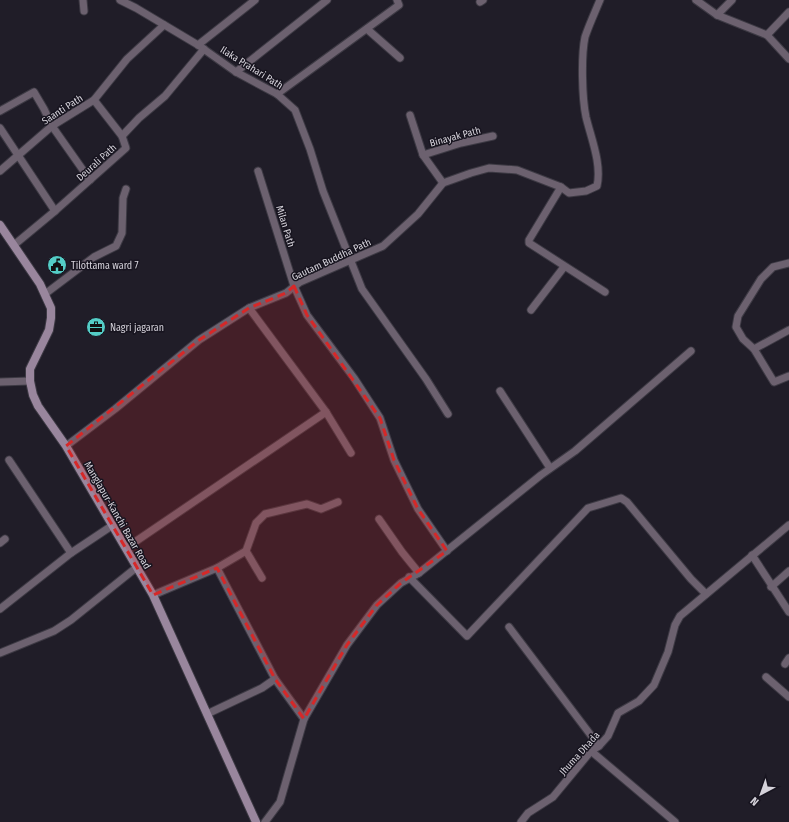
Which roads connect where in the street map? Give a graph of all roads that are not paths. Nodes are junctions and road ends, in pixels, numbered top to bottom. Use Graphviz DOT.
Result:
graph roads {
  1 [pos="83,0"];
  2 [pos="120,0"];
  3 [pos="255,0"];
  4 [pos="327,0"];
  5 [pos="397,0"];
  6 [pos="600,0"];
  7 [pos="696,0"];
  8 [pos="732,0"];
  9 [pos="84,11"];
  10 [pos="789,12"];
  11 [pos="717,15"];
  12 [pos="164,25"];
  13 [pos="367,29"];
  14 [pos="766,35"];
  15 [pos="201,47"];
  16 [pos="400,58"];
  17 [pos="789,59"];
  18 [pos="236,72"];
  19 [pos="277,94"];
  20 [pos="94,100"];
  21 [pos="0,111"];
  22 [pos="410,115"];
  23 [pos="52,126"];
  24 [pos="0,128"];
  25 [pos="122,136"];
  26 [pos="493,136"];
  27 [pos="18,155"];
  28 [pos="423,155"];
  29 [pos="0,171"];
  30 [pos="258,171"];
  31 [pos="90,180"];
  32 [pos="443,183"];
  33 [pos="561,188"];
  34 [pos="126,189"];
  35 [pos="55,211"];
  36 [pos="0,225"];
  37 [pos="14,245"];
  38 [pos="351,260"];
  39 [pos="789,263"];
  40 [pos="564,267"];
  41 [pos="294,286"];
  42 [pos="605,292"];
  43 [pos="45,294"];
  44 [pos="249,308"];
  45 [pos="531,310"];
  46 [pos="789,330"];
  47 [pos="754,349"];
  48 [pos="691,351"];
  49 [pos="789,376"];
  50 [pos="30,381"];
  51 [pos="0,382"];
  52 [pos="500,391"];
  53 [pos="326,412"];
  54 [pos="448,414"];
  55 [pos="66,446"];
  56 [pos="351,453"];
  57 [pos="9,460"];
  58 [pos="550,468"];
  59 [pos="338,502"];
  60 [pos="379,519"];
  61 [pos="113,525"];
  62 [pos="789,525"];
  63 [pos="126,548"];
  64 [pos="246,551"];
  65 [pos="447,551"];
  66 [pos="71,553"];
  67 [pos="752,555"];
  68 [pos="137,567"];
  69 [pos="217,568"];
  70 [pos="789,571"];
  71 [pos="419,572"];
  72 [pos="409,577"];
  73 [pos="262,578"];
  74 [pos="771,587"];
  75 [pos="706,594"];
  76 [pos="154,595"];
  77 [pos="0,609"];
  78 [pos="789,612"];
  79 [pos="509,627"];
  80 [pos="0,653"];
  81 [pos="766,677"];
  82 [pos="275,679"];
  83 [pos="789,696"];
  84 [pos="207,714"];
  85 [pos="304,719"];
  86 [pos="599,746"];
  87 [pos="591,751"];
  88 [pos="256,822"];
  89 [pos="266,822"];
  90 [pos="521,822"];
  91 [pos="675,822"];
  1 -- 9 [label="street"];
  2 -- 12 [label="street, Ilaka Prahari Path"];
  3 -- 15 [label="street, Deurali Path"];
  4 -- 18 [label="street"];
  5 -- 13 [label="street"];
  6 -- 33 [label="street"];
  7 -- 11 [label="street"];
  8 -- 11 [label="street"];
  10 -- 14 [label="street"];
  11 -- 14 [label="street"];
  12 -- 15 [label="street, Ilaka Prahari Path"];
  12 -- 20 [label="street, Saanti Path"];
  13 -- 16 [label="street"];
  13 -- 19 [label="street"];
  14 -- 17 [label="street"];
  15 -- 18 [label="street, Ilaka Prahari Path"];
  15 -- 25 [label="street, Deurali Path"];
  18 -- 19 [label="street, Ilaka Prahari Path"];
  19 -- 38 [label="street, Ilaka Prahari Path"];
  20 -- 23 [label="street, Saanti Path"];
  20 -- 25 [label="street"];
  21 -- 23 [label="street"];
  22 -- 28 [label="street"];
  23 -- 27 [label="street, Saanti Path"];
  23 -- 31 [label="street"];
  24 -- 27 [label="street"];
  25 -- 31 [label="street, Deurali Path"];
  26 -- 28 [label="street, Binayak Path"];
  27 -- 29 [label="street, Saanti Path"];
  27 -- 35 [label="street"];
  28 -- 32 [label="street"];
  30 -- 41 [label="street, Milan Path"];
  31 -- 35 [label="street, Deurali Path"];
  32 -- 33 [label="street"];
  32 -- 38 [label="street, Gautam Buddha Path"];
  33 -- 40 [label="street"];
  34 -- 43 [label="street"];
  35 -- 37 [label="street, Deurali Path"];
  36 -- 37 [label="street, Manglapur-Kanchi Bazar Road"];
  37 -- 43 [label="street, Manglapur-Kanchi Bazar Road"];
  38 -- 41 [label="street, Gautam Buddha Path"];
  38 -- 54 [label="street, Ilaka Prahari Path"];
  39 -- 47 [label="street"];
  40 -- 42 [label="street"];
  40 -- 45 [label="street"];
  41 -- 44 [label="street, Gautam Buddha Path"];
  41 -- 65 [label="street, Milan Path"];
  43 -- 50 [label="street, Manglapur-Kanchi Bazar Road"];
  44 -- 53 [label="street"];
  44 -- 55 [label="street, Gautam Buddha Path"];
  46 -- 47 [label="street"];
  47 -- 49 [label="street"];
  48 -- 58 [label="street"];
  50 -- 51 [label="street"];
  50 -- 55 [label="street, Manglapur-Kanchi Bazar Road"];
  52 -- 58 [label="street"];
  53 -- 56 [label="street"];
  53 -- 63 [label="street"];
  55 -- 61 [label="street, Manglapur-Kanchi Bazar Road"];
  57 -- 66 [label="street"];
  58 -- 65 [label="street"];
  59 -- 64 [label="street"];
  60 -- 71 [label="street"];
  61 -- 63 [label="street, Manglapur-Kanchi Bazar Road"];
  61 -- 66 [label="street"];
  62 -- 67 [label="street, Jhuma Dhada"];
  63 -- 68 [label="street, Manglapur-Kanchi Bazar Road"];
  64 -- 69 [label="street"];
  64 -- 73 [label="street"];
  65 -- 71 [label="street"];
  66 -- 77 [label="street"];
  67 -- 74 [label="street"];
  67 -- 75 [label="street, Jhuma Dhada"];
  68 -- 76 [label="street, Manglapur-Kanchi Bazar Road"];
  68 -- 80 [label="street"];
  69 -- 76 [label="street"];
  69 -- 82 [label="street"];
  70 -- 74 [label="street"];
  71 -- 72 [label="street"];
  72 -- 75 [label="street"];
  72 -- 85 [label="street"];
  74 -- 78 [label="street"];
  75 -- 86 [label="street, Jhuma Dhada"];
  76 -- 84 [label="street, Manglapur-Kanchi Bazar Road"];
  79 -- 86 [label="street"];
  81 -- 83 [label="street"];
  82 -- 84 [label="street"];
  82 -- 85 [label="street"];
  84 -- 88 [label="street, Manglapur-Kanchi Bazar Road"];
  85 -- 89 [label="street"];
  86 -- 87 [label="street, Jhuma Dhada"];
  87 -- 90 [label="street, Jhuma Dhada"];
  87 -- 91 [label="street"];
}
